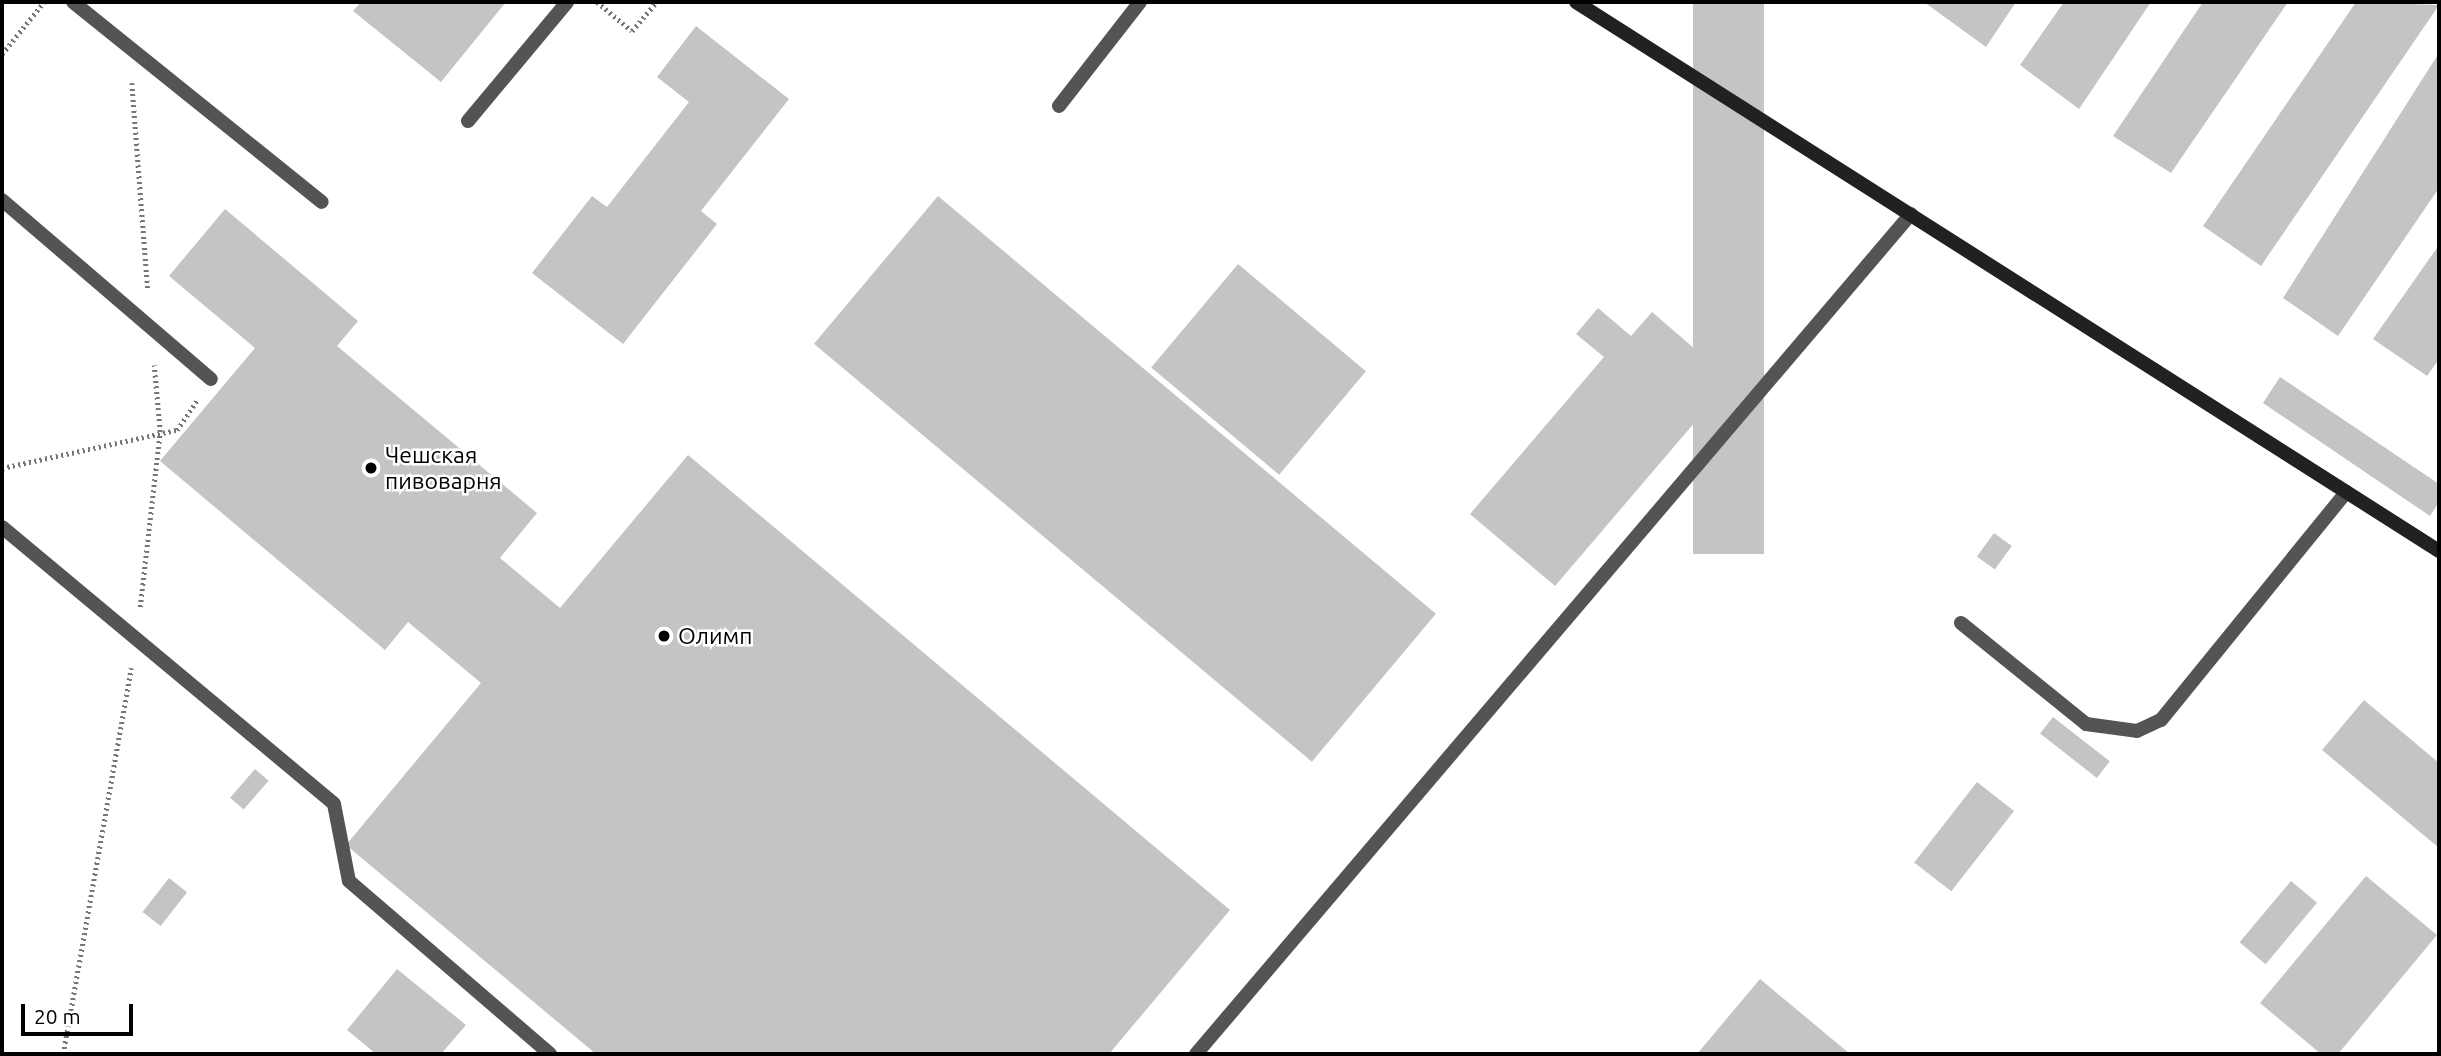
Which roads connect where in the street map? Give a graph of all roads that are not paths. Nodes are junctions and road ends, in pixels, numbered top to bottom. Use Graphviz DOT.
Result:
graph roads {
  1 [pos="73,2"];
  2 [pos="567,2"];
  3 [pos="1140,2"];
  4 [pos="1576,2"];
  5 [pos="1059,106"];
  6 [pos="468,121"];
  7 [pos="2,200"];
  8 [pos="322,202"];
  9 [pos="1910,214"];
  10 [pos="211,379"];
  11 [pos="2346,492"];
  12 [pos="2,527"];
  13 [pos="2439,551"];
  14 [pos="1961,623"];
  15 [pos="550,1054"];
  16 [pos="1196,1054"];
  1 -- 8 [label="lane"];
  2 -- 6 [label="lane"];
  3 -- 5 [label="lane"];
  4 -- 9 [label="street"];
  7 -- 10 [label="lane"];
  9 -- 11 [label="street"];
  9 -- 16 [label="lane"];
  11 -- 13 [label="street"];
  11 -- 14 [label="lane"];
  12 -- 15 [label="lane"];
}
